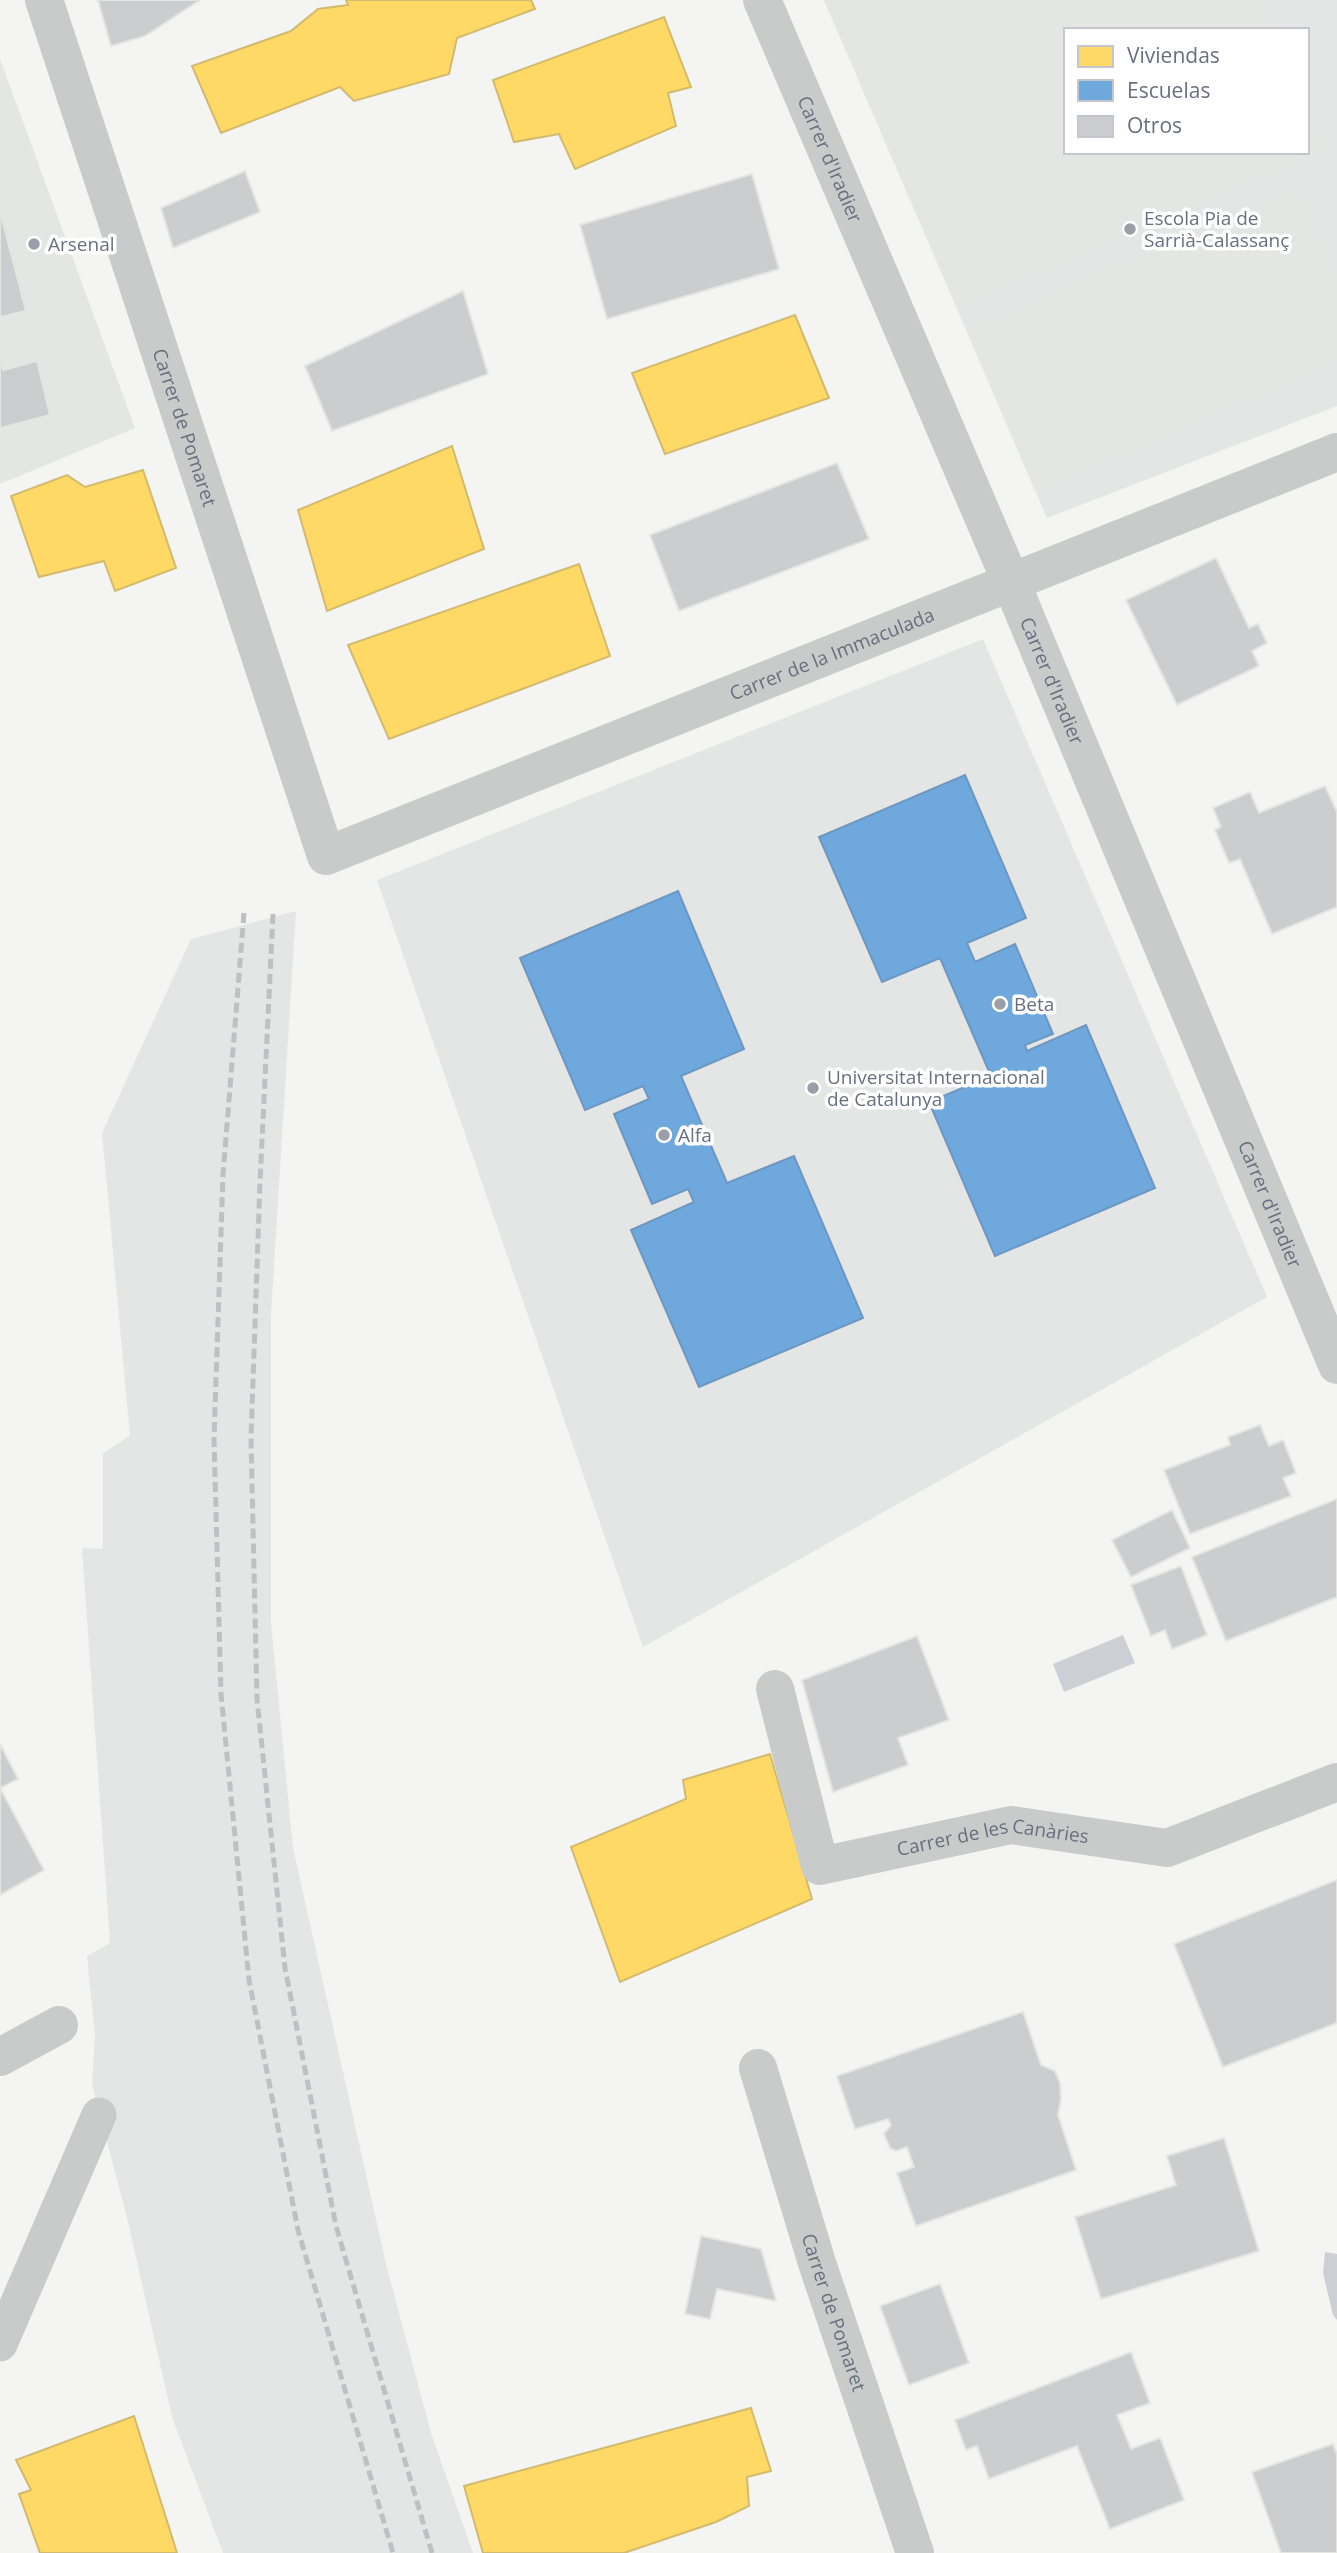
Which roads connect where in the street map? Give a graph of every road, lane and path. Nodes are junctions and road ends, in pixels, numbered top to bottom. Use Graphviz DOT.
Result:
graph roads {
  1 [pos="44,0"];
  2 [pos="762,0"];
  3 [pos="1337,452"];
  4 [pos="1011,582"];
  5 [pos="326,856"];
  6 [pos="1324,1299"];
  7 [pos="1337,1365"];
  8 [pos="775,1689"];
  9 [pos="1337,1782"];
  10 [pos="59,2025"];
  11 [pos="0,2057"];
  12 [pos="758,2068"];
  13 [pos="99,2115"];
  14 [pos="0,2344"];
  15 [pos="915,2553"];
  1 -- 5 [label="street, Carrer de Pomaret"];
  2 -- 4 [label="street, Carrer d'Iradier"];
  3 -- 4 [label="street, Carrer de la Immaculada"];
  4 -- 5 [label="street, Carrer de la Immaculada"];
  4 -- 6 [label="street, Carrer d'Iradier"];
  6 -- 7 [label="street, Carrer d'Iradier"];
  8 -- 9 [label="street, Carrer de les Canàries"];
  10 -- 11 [label="street"];
  12 -- 15 [label="street, Carrer de Pomaret"];
  13 -- 14 [label="lane"];
}
